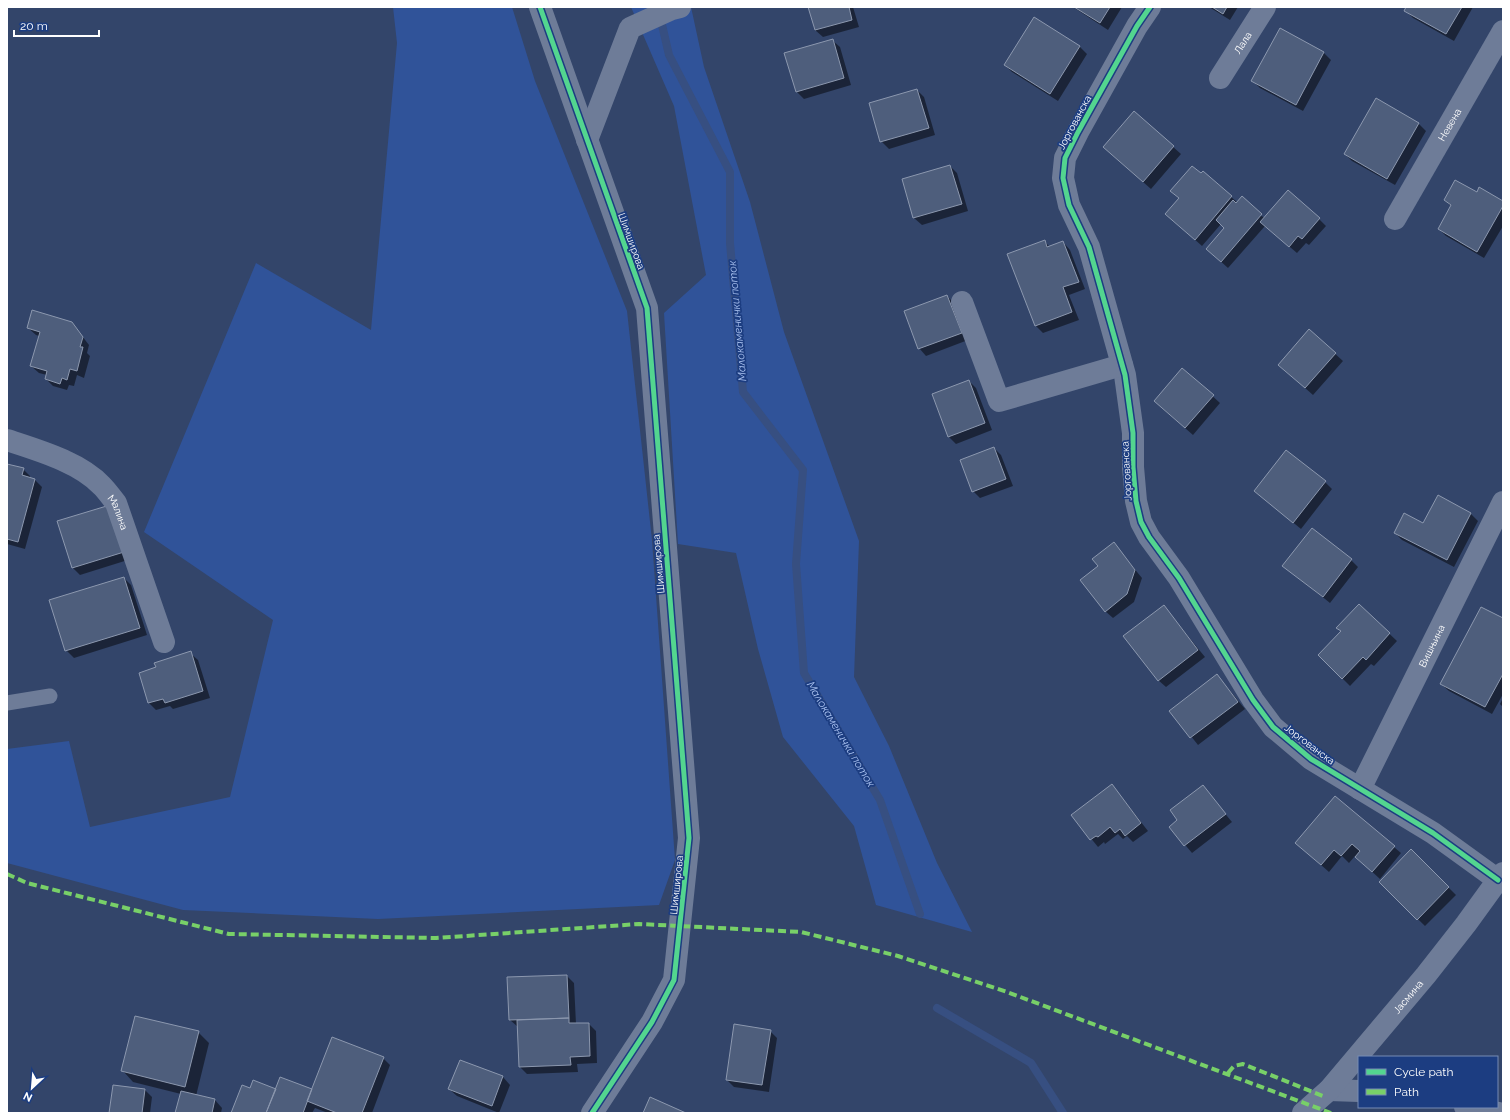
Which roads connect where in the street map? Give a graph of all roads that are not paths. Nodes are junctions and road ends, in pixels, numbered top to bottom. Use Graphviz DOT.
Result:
graph roads {
  1 [pos="540,7"];
  2 [pos="1150,7"];
  3 [pos="1264,7"];
  4 [pos="676,8"];
  5 [pos="1503,31"];
  6 [pos="1220,78"];
  7 [pos="587,140"];
  8 [pos="1395,218"];
  9 [pos="962,302"];
  10 [pos="1122,365"];
  11 [pos="7,440"];
  12 [pos="1503,502"];
  13 [pos="164,642"];
  14 [pos="50,696"];
  15 [pos="7,703"];
  16 [pos="1360,789"];
  17 [pos="1500,876"];
  18 [pos="1329,1090"];
  19 [pos="1358,1091"];
  20 [pos="1471,1108"];
  21 [pos="592,1113"];
  22 [pos="1303,1113"];
  23 [pos="1499,1113"];
  1 -- 7 [label="street, Шимширова"];
  2 -- 10 [label="street, Јоргованска"];
  3 -- 6 [label="street, Лала"];
  4 -- 7 [label="street"];
  5 -- 8 [label="street, Невена"];
  7 -- 21 [label="street, Шимширова"];
  9 -- 10 [label="street"];
  10 -- 16 [label="street, Јоргованска"];
  11 -- 13 [label="street, Малина"];
  12 -- 16 [label="street, Вишњина"];
  14 -- 15 [label="lane"];
  16 -- 17 [label="street, Јоргованска"];
  17 -- 18 [label="street, Јасмина"];
  18 -- 19 [label="street"];
  18 -- 22 [label="street, Јасмина"];
  20 -- 23 [label="street"];
}
